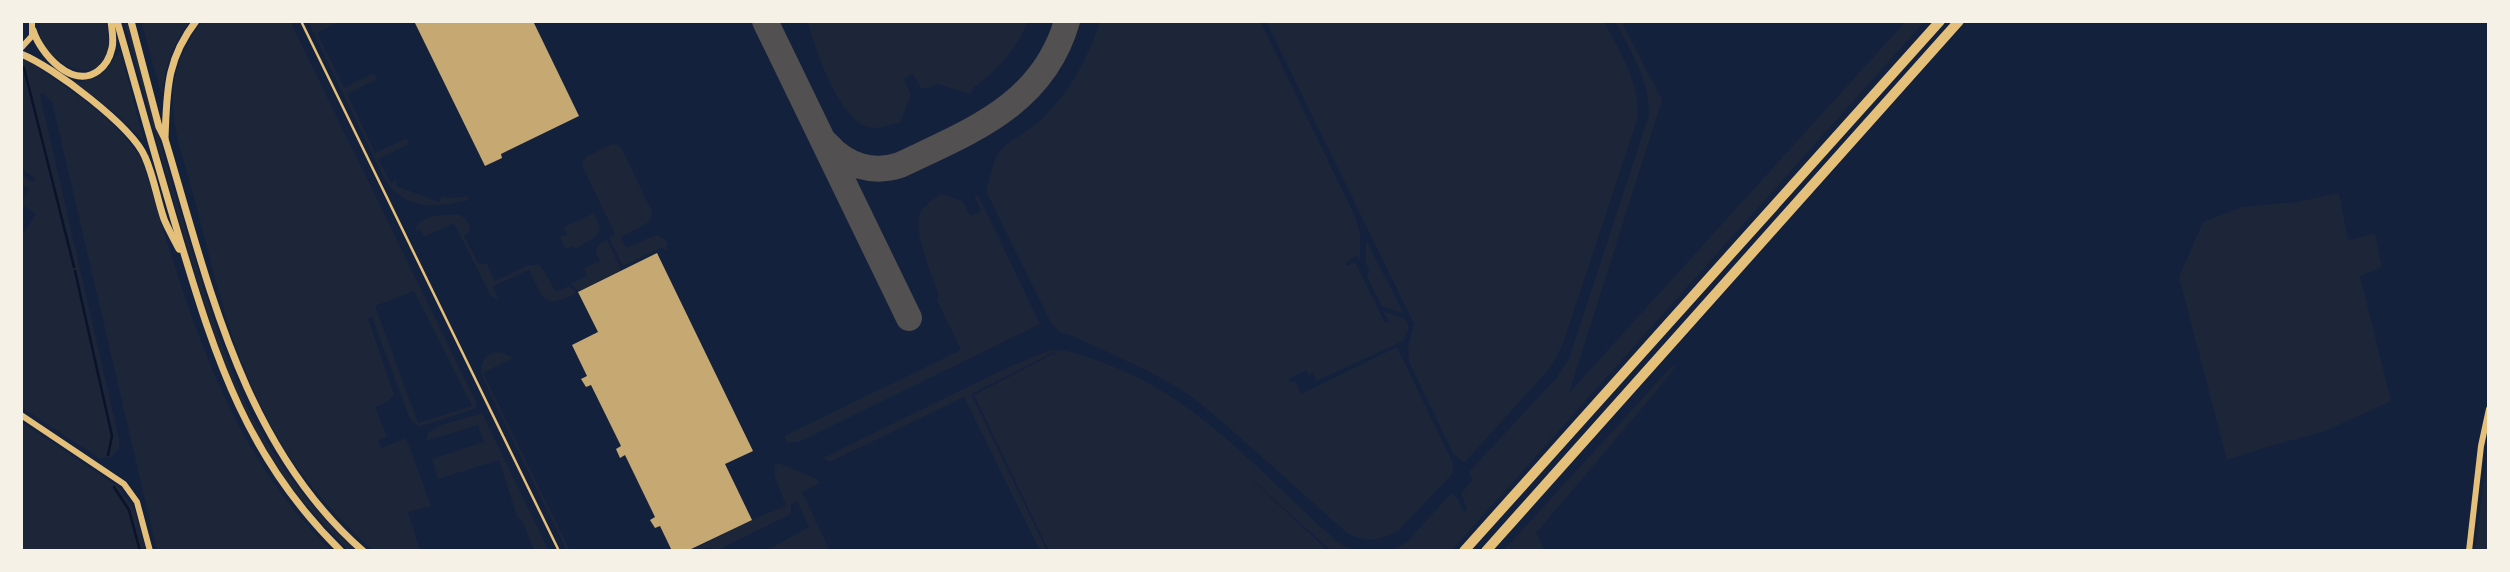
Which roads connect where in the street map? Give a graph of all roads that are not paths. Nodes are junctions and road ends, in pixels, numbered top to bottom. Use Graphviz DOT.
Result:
graph roads {
  1 [pos="111,21"];
  2 [pos="117,21"];
  3 [pos="131,21"];
  4 [pos="196,21"];
  5 [pos="301,21"];
  6 [pos="1940,21"];
  7 [pos="1959,21"];
  8 [pos="33,24"];
  9 [pos="21,48"];
  10 [pos="21,54"];
  11 [pos="165,139"];
  12 [pos="187,265"];
  13 [pos="2489,409"];
  14 [pos="21,415"];
  15 [pos="150,551"];
  16 [pos="341,551"];
  17 [pos="363,551"];
  18 [pos="559,551"];
  19 [pos="1464,551"];
  20 [pos="1486,551"];
  21 [pos="2469,551"];
  1 -- 8 [label="main road"];
  2 -- 12 [label="main road"];
  3 -- 11 [label="main road"];
  4 -- 11 [label="main road"];
  5 -- 18 [label="lane"];
  6 -- 19 [label="highway"];
  7 -- 20 [label="highway"];
  8 -- 9 [label="street"];
  10 -- 12 [label="main road"];
  11 -- 17 [label="main road"];
  12 -- 16 [label="main road"];
  13 -- 21 [label="street"];
  14 -- 15 [label="street"];
}
